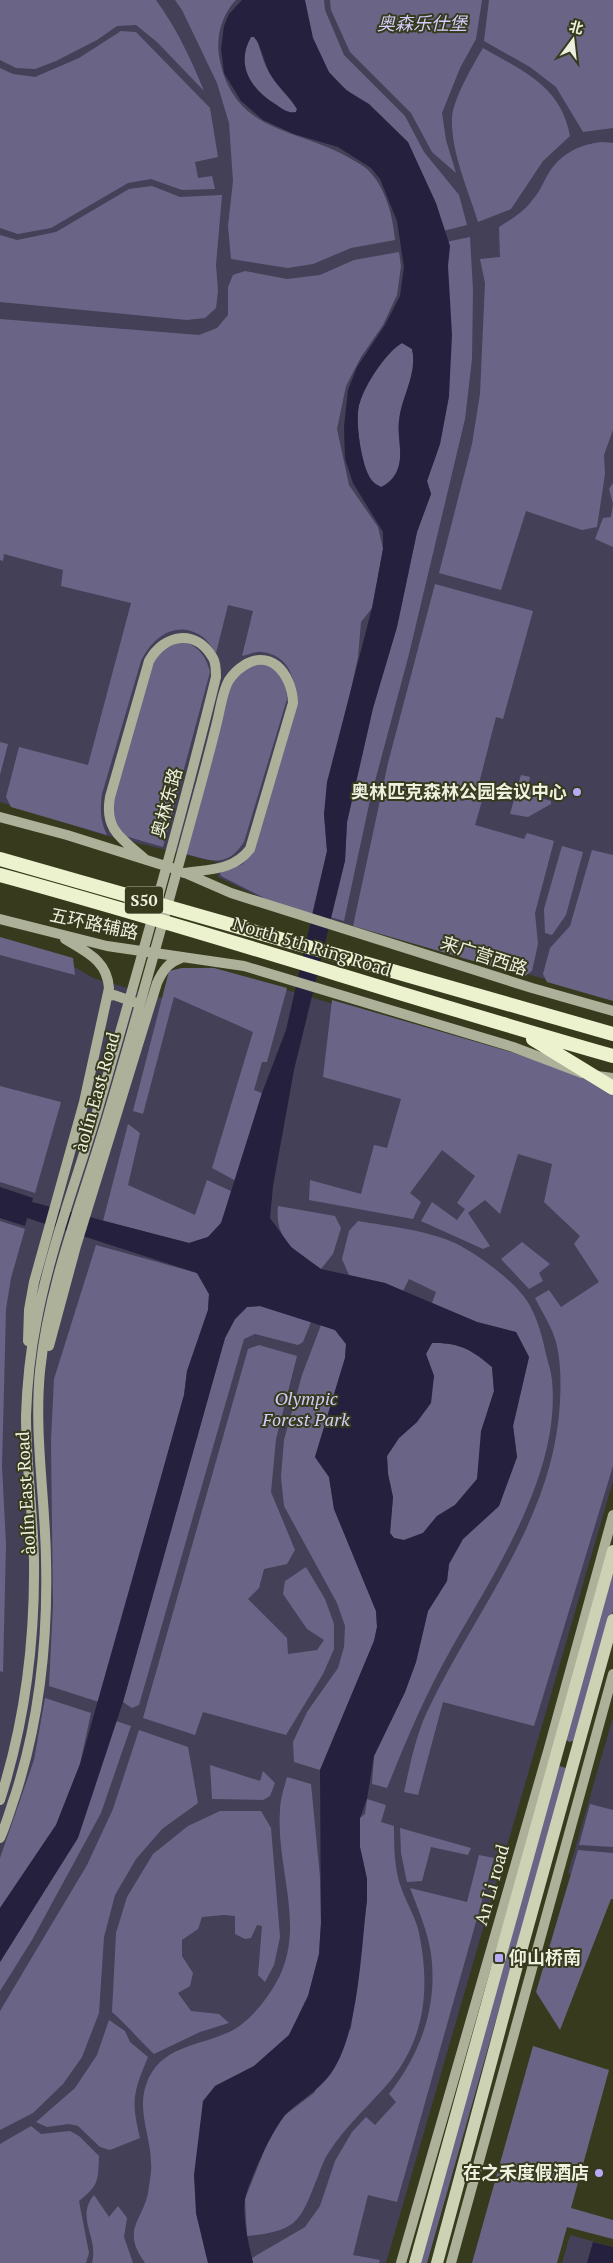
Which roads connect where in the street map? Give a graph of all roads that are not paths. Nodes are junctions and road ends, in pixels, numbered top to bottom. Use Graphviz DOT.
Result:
graph roads {
  1 [pos="0,817"];
  2 [pos="0,858"];
  3 [pos="144,859"];
  4 [pos="184,872"];
  5 [pos="0,875"];
  6 [pos="0,920"];
  7 [pos="58,934"];
  8 [pos="182,958"];
  9 [pos="108,996"];
  10 [pos="613,1011"];
  11 [pos="148,1016"];
  12 [pos="502,1025"];
  13 [pos="613,1034"];
  14 [pos="613,1056"];
  15 [pos="613,1078"];
  16 [pos="613,1088"];
  17 [pos="66,1246"];
  18 [pos="29,1372"];
  19 [pos="613,1515"];
  20 [pos="613,1551"];
  21 [pos="613,1620"];
  22 [pos="613,1674"];
  23 [pos="0,1800"];
  24 [pos="0,1838"];
  25 [pos="401,2263"];
  26 [pos="415,2263"];
  27 [pos="437,2263"];
  28 [pos="451,2263"];
  1 -- 3 [label="main road, 来广营西路"];
  2 -- 13 [label="highway, North 5th Ring Road / S50"];
  3 -- 4 [label="main road, 来广营西路"];
  3 -- 17 [label="main road, 奥林东路"];
  4 -- 10 [label="main road, 来广营西路"];
  4 -- 17 [label="main road, àolín East Road"];
  5 -- 12 [label="highway, North 5th Ring Road / S50"];
  6 -- 7 [label="main road, 五环路辅路"];
  7 -- 8 [label="main road, 五环路辅路"];
  7 -- 9 [label="main road"];
  8 -- 11 [label="main road"];
  8 -- 15 [label="main road, 五环路辅路"];
  9 -- 11 [label="main road"];
  9 -- 18 [label="main road"];
  11 -- 17 [label="main road"];
  12 -- 14 [label="highway, North 5th Ring Road / S50"];
  12 -- 16 [label="highway"];
  17 -- 18 [label="main road"];
  17 -- 24 [label="main road, àolín East Road"];
  18 -- 23 [label="main road, àolín East Road"];
  19 -- 25 [label="main road, An Li road"];
  20 -- 26 [label="main road, An Li road"];
  21 -- 27 [label="main road"];
  22 -- 28 [label="main road"];
}
